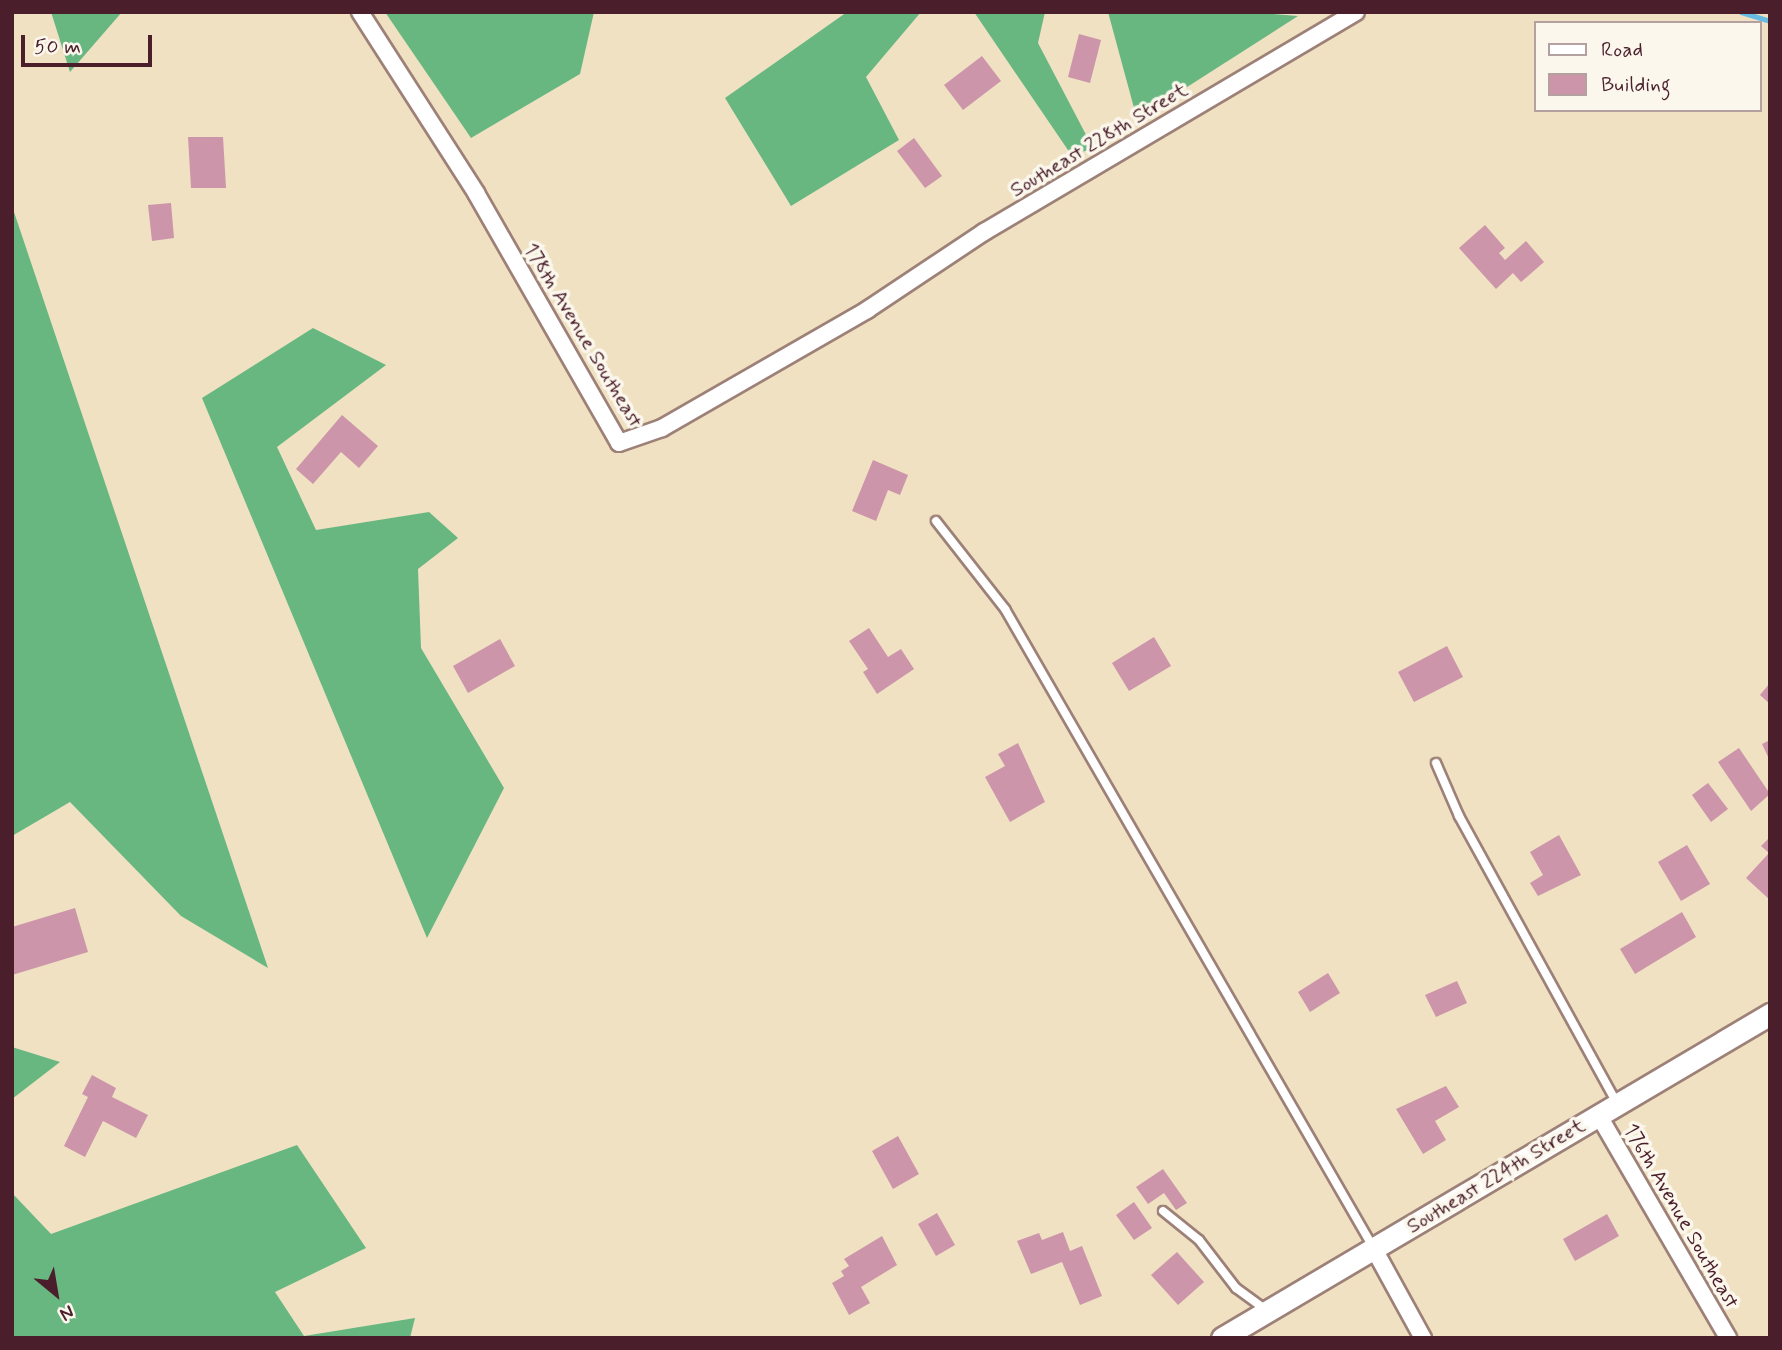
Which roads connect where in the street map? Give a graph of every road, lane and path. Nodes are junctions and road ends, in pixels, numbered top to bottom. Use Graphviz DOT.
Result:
graph roads {
  1 [pos="360,12"];
  2 [pos="1356,12"];
  3 [pos="867,310"];
  4 [pos="936,521"];
  5 [pos="1436,763"];
  6 [pos="1770,1014"];
  7 [pos="1618,1104"];
  8 [pos="1599,1116"];
  9 [pos="1163,1211"];
  10 [pos="1374,1249"];
  11 [pos="1268,1311"];
  12 [pos="1222,1338"];
  13 [pos="1423,1338"];
  14 [pos="1728,1338"];
  1 -- 3 [label="street, 178th Avenue Southeast"];
  2 -- 3 [label="street, Southeast 228th Street"];
  4 -- 10 [label="lane"];
  5 -- 7 [label="lane"];
  6 -- 7 [label="street, Southeast 224th Street"];
  7 -- 8 [label="street, Southeast 224th Street"];
  8 -- 10 [label="street, Southeast 224th Street"];
  8 -- 14 [label="street, 176th Avenue Southeast"];
  9 -- 11 [label="lane"];
  10 -- 11 [label="street, Southeast 224th Street"];
  10 -- 13 [label="street"];
  11 -- 12 [label="street, Southeast 224th Street"];
}
